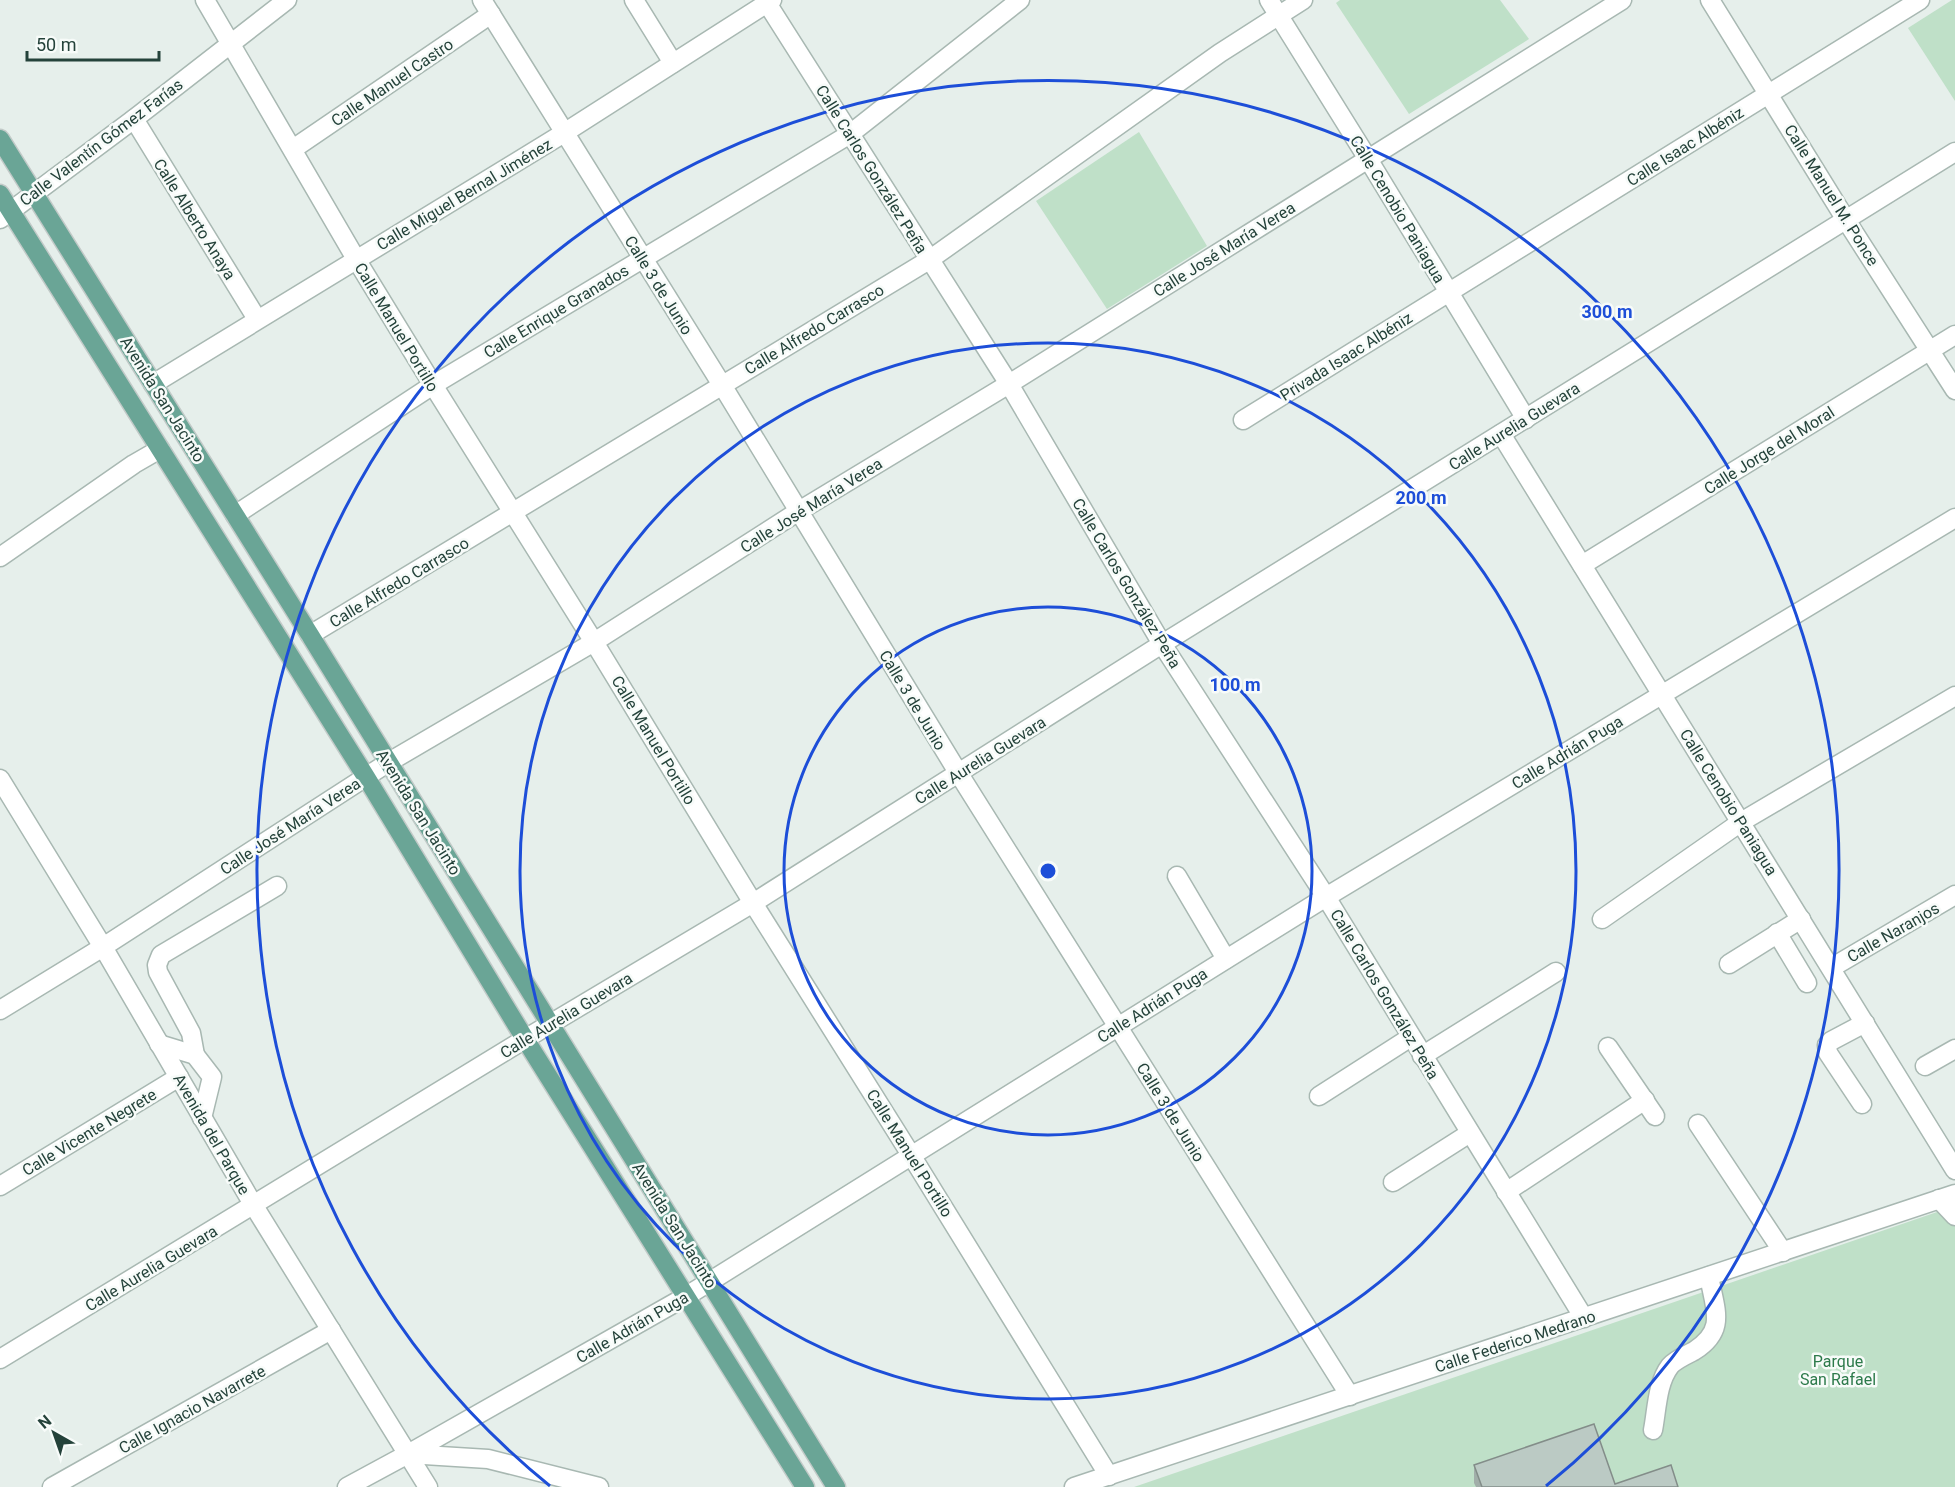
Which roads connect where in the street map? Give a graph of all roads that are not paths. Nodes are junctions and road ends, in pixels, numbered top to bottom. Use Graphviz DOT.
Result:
graph roads {
  1 [pos="205,0"];
  2 [pos="287,0"];
  3 [pos="634,0"];
  4 [pos="1020,0"];
  5 [pos="1303,0"];
  6 [pos="1622,0"];
  7 [pos="1710,0"];
  8 [pos="1920,0"];
  9 [pos="768,1"];
  10 [pos="487,7"];
  11 [pos="1274,7"];
  12 [pos="231,43"];
  13 [pos="673,63"];
  14 [pos="1768,94"];
  15 [pos="134,119"];
  16 [pos="564,133"];
  17 [pos="850,134"];
  18 [pos="0,139"];
  19 [pos="293,149"];
  20 [pos="1955,152"];
  21 [pos="1368,159"];
  22 [pos="33,193"];
  23 [pos="0,194"];
  24 [pos="5,215"];
  25 [pos="1846,220"];
  26 [pos="356,259"];
  27 [pos="643,259"];
  28 [pos="929,260"];
  29 [pos="1449,292"];
  30 [pos="257,320"];
  31 [pos="1955,334"];
  32 [pos="1930,350"];
  33 [pos="153,384"];
  34 [pos="1009,384"];
  35 [pos="433,385"];
  36 [pos="722,385"];
  37 [pos="1955,390"];
  38 [pos="1526,419"];
  39 [pos="1243,420"];
  40 [pos="1501,434"];
  41 [pos="156,443"];
  42 [pos="131,459"];
  43 [pos="799,511"];
  44 [pos="513,514"];
  45 [pos="235,515"];
  46 [pos="1955,518"];
  47 [pos="0,542"];
  48 [pos="0,557"];
  49 [pos="1582,565"];
  50 [pos="310,635"];
  51 [pos="594,642"];
  52 [pos="1162,644"];
  53 [pos="1662,694"];
  54 [pos="1955,696"];
  55 [pos="389,762"];
  56 [pos="959,774"];
  57 [pos="366,777"];
  58 [pos="3,790"];
  59 [pos="1741,822"];
  60 [pos="1177,876"];
  61 [pos="277,886"];
  62 [pos="1955,895"];
  63 [pos="1326,897"];
  64 [pos="753,903"];
  65 [pos="1602,919"];
  66 [pos="1801,919"];
  67 [pos="1777,933"];
  68 [pos="103,947"];
  69 [pos="1226,959"];
  70 [pos="1729,964"];
  71 [pos="1832,968"];
  72 [pos="1557,972"];
  73 [pos="1806,983"];
  74 [pos="0,1010"];
  75 [pos="1865,1023"];
  76 [pos="550,1024"];
  77 [pos="1118,1027"];
  78 [pos="1411,1037"];
  79 [pos="525,1039"];
  80 [pos="159,1044"];
  81 [pos="1608,1047"];
  82 [pos="1955,1049"];
  83 [pos="195,1055"];
  84 [pos="1422,1056"];
  85 [pos="1925,1066"];
  86 [pos="179,1077"];
  87 [pos="1319,1096"];
  88 [pos="1645,1100"];
  89 [pos="1862,1104"];
  90 [pos="1655,1116"];
  91 [pos="202,1118"];
  92 [pos="1698,1124"];
  93 [pos="1470,1133"];
  94 [pos="911,1155"];
  95 [pos="1955,1170"];
  96 [pos="1392,1182"];
  97 [pos="0,1186"];
  98 [pos="1506,1192"];
  99 [pos="1947,1197"];
  100 [pos="254,1206"];
  101 [pos="1955,1216"];
  102 [pos="1783,1252"];
  103 [pos="1709,1276"];
  104 [pos="710,1282"];
  105 [pos="685,1297"];
  106 [pos="1584,1318"];
  107 [pos="331,1330"];
  108 [pos="0,1359"];
  109 [pos="1350,1396"];
  110 [pos="1653,1430"];
  111 [pos="408,1454"];
  112 [pos="1109,1476"];
  113 [pos="52,1487"];
  114 [pos="347,1487"];
  115 [pos="428,1487"];
  116 [pos="599,1487"];
  117 [pos="806,1487"];
  118 [pos="836,1487"];
  119 [pos="1074,1487"];
  1 -- 12 [label="street, Calle Manuel Portillo"];
  2 -- 12 [label="street, Calle Valentín Gómez Farías"];
  3 -- 13 [label="street"];
  4 -- 17 [label="street, Calle Enrique Granados"];
  5 -- 11 [label="street, Calle Alfredo Carrasco"];
  6 -- 21 [label="street, Calle José María Verea"];
  7 -- 14 [label="street, Calle Manuel M. Ponce"];
  8 -- 14 [label="street, Calle Isaac Albéniz"];
  9 -- 13 [label="street, Calle Miguel Bernal Jiménez"];
  9 -- 17 [label="street, Calle Carlos González Peña"];
  10 -- 16 [label="street, Calle 3 de Junio"];
  10 -- 19 [label="street, Calle Manuel Castro"];
  11 -- 21 [label="street, Calle Cenobio Paniagua"];
  11 -- 28 [label="street, Calle Alfredo Carrasco"];
  12 -- 15 [label="street, Calle Valentín Gómez Farías"];
  12 -- 19 [label="street, Calle Manuel Portillo"];
  13 -- 16 [label="street, Calle Miguel Bernal Jiménez"];
  14 -- 25 [label="street, Calle Manuel M. Ponce"];
  14 -- 29 [label="street, Calle Isaac Albéniz"];
  15 -- 22 [label="street, Calle Valentín Gómez Farías"];
  15 -- 30 [label="street, Calle Alberto Anaya"];
  16 -- 26 [label="street, Calle Miguel Bernal Jiménez"];
  16 -- 27 [label="street, Calle 3 de Junio"];
  17 -- 27 [label="street, Calle Enrique Granados"];
  17 -- 28 [label="street, Calle Carlos González Peña"];
  18 -- 22 [label="main road, Avenida San Jacinto"];
  19 -- 26 [label="street, Calle Manuel Portillo"];
  20 -- 25 [label="street, Calle Aurelia Guevara"];
  21 -- 29 [label="street, Calle Cenobio Paniagua"];
  21 -- 34 [label="street, Calle José María Verea"];
  22 -- 24 [label="street, Calle Valentín Gómez Farías"];
  22 -- 33 [label="main road, Avenida San Jacinto"];
  23 -- 24 [label="main road, Avenida San Jacinto"];
  24 -- 41 [label="main road, Avenida San Jacinto"];
  25 -- 32 [label="street, Calle Manuel M. Ponce"];
  25 -- 38 [label="street, Calle Aurelia Guevara"];
  26 -- 30 [label="street, Calle Miguel Bernal Jiménez"];
  26 -- 35 [label="street, Calle Manuel Portillo"];
  27 -- 35 [label="street, Calle Enrique Granados"];
  27 -- 36 [label="street, Calle 3 de Junio"];
  28 -- 34 [label="street, Calle Carlos González Peña"];
  28 -- 36 [label="street, Calle Alfredo Carrasco"];
  29 -- 38 [label="street, Calle Cenobio Paniagua"];
  29 -- 39 [label="street, Privada Isaac Albéniz"];
  30 -- 33 [label="street, Calle Miguel Bernal Jiménez"];
  31 -- 32 [label="street, Calle Jorge del Moral"];
  32 -- 37 [label="street, Calle Manuel M. Ponce"];
  32 -- 49 [label="street, Calle Jorge del Moral"];
  33 -- 45 [label="main road, Avenida San Jacinto"];
  34 -- 43 [label="street, Calle José María Verea"];
  34 -- 52 [label="street, Calle Carlos González Peña"];
  35 -- 44 [label="street, Calle Manuel Portillo"];
  35 -- 45 [label="street, Calle Enrique Granados"];
  36 -- 43 [label="street, Calle 3 de Junio"];
  36 -- 44 [label="street, Calle Alfredo Carrasco"];
  38 -- 40 [label="street, Calle Aurelia Guevara"];
  40 -- 49 [label="street, Calle Cenobio Paniagua"];
  40 -- 52 [label="street, Calle Aurelia Guevara"];
  41 -- 42 [label="street"];
  41 -- 57 [label="main road, Avenida San Jacinto"];
  42 -- 47 [label="street"];
  42 -- 48 [label="street"];
  43 -- 51 [label="street, Calle José María Verea"];
  43 -- 56 [label="street, Calle 3 de Junio"];
  44 -- 50 [label="street, Calle Alfredo Carrasco"];
  44 -- 51 [label="street, Calle Manuel Portillo"];
  45 -- 50 [label="main road, Avenida San Jacinto"];
  46 -- 53 [label="street, Calle Adrián Puga"];
  49 -- 53 [label="street, Calle Cenobio Paniagua"];
  50 -- 55 [label="main road, Avenida San Jacinto"];
  51 -- 55 [label="street, Calle José María Verea"];
  51 -- 64 [label="street, Calle Manuel Portillo"];
  52 -- 56 [label="street, Calle Aurelia Guevara"];
  52 -- 63 [label="street, Calle Carlos González Peña"];
  53 -- 59 [label="street, Calle Cenobio Paniagua"];
  53 -- 63 [label="street, Calle Adrián Puga"];
  54 -- 59 [label="street"];
  55 -- 57 [label="street, Calle José María Verea"];
  55 -- 76 [label="main road, Avenida San Jacinto"];
  56 -- 64 [label="street, Calle Aurelia Guevara"];
  56 -- 77 [label="street, Calle 3 de Junio"];
  57 -- 68 [label="street, Calle José María Verea"];
  57 -- 79 [label="main road, Avenida San Jacinto"];
  58 -- 68 [label="street, Avenida del Parque"];
  59 -- 65 [label="street"];
  59 -- 66 [label="street, Calle Cenobio Paniagua"];
  60 -- 69 [label="street"];
  61 -- 83 [label="street"];
  62 -- 71 [label="street, Calle Naranjos"];
  63 -- 69 [label="street, Calle Adrián Puga"];
  63 -- 78 [label="street, Calle Carlos González Peña"];
  64 -- 76 [label="street, Calle Aurelia Guevara"];
  64 -- 94 [label="street, Calle Manuel Portillo"];
  66 -- 67 [label="street"];
  66 -- 71 [label="street, Calle Cenobio Paniagua"];
  67 -- 70 [label="street"];
  67 -- 73 [label="street"];
  68 -- 74 [label="street, Calle José María Verea"];
  68 -- 80 [label="street, Avenida del Parque"];
  69 -- 77 [label="street, Calle Adrián Puga"];
  71 -- 75 [label="street, Calle Cenobio Paniagua"];
  72 -- 84 [label="street"];
  75 -- 89 [label="street"];
  75 -- 95 [label="street, Calle Cenobio Paniagua"];
  76 -- 79 [label="street, Calle Aurelia Guevara"];
  76 -- 104 [label="main road, Avenida San Jacinto"];
  77 -- 94 [label="street, Calle Adrián Puga"];
  77 -- 109 [label="street, Calle 3 de Junio"];
  78 -- 84 [label="street, Calle Carlos González Peña"];
  78 -- 87 [label="street"];
  79 -- 100 [label="street, Calle Aurelia Guevara"];
  79 -- 105 [label="main road, Avenida San Jacinto"];
  80 -- 83 [label="street"];
  80 -- 86 [label="street, Avenida del Parque"];
  81 -- 88 [label="street"];
  82 -- 85 [label="street"];
  83 -- 91 [label="street"];
  84 -- 93 [label="street, Calle Carlos González Peña"];
  86 -- 91 [label="street, Avenida del Parque"];
  86 -- 97 [label="street, Calle Vicente Negrete"];
  88 -- 90 [label="street"];
  88 -- 98 [label="street"];
  91 -- 100 [label="street, Avenida del Parque"];
  92 -- 102 [label="street"];
  93 -- 96 [label="street"];
  93 -- 98 [label="street, Calle Carlos González Peña"];
  94 -- 104 [label="street, Calle Adrián Puga"];
  94 -- 112 [label="street, Calle Manuel Portillo"];
  98 -- 106 [label="street, Calle Carlos González Peña"];
  99 -- 101 [label="street"];
  99 -- 102 [label="street, Calle Federico Medrano"];
  100 -- 107 [label="street, Avenida del Parque"];
  100 -- 108 [label="street, Calle Aurelia Guevara"];
  102 -- 103 [label="street, Calle Federico Medrano"];
  103 -- 106 [label="street, Calle Federico Medrano"];
  103 -- 110 [label="street"];
  104 -- 105 [label="street, Calle Adrián Puga"];
  104 -- 118 [label="main road, Avenida San Jacinto"];
  105 -- 111 [label="street, Calle Adrián Puga"];
  105 -- 117 [label="main road, Avenida San Jacinto"];
  106 -- 109 [label="street, Calle Federico Medrano"];
  107 -- 111 [label="street, Avenida del Parque"];
  107 -- 113 [label="street, Calle Ignacio Navarrete"];
  109 -- 112 [label="street, Calle Federico Medrano"];
  111 -- 114 [label="street, Calle Adrián Puga"];
  111 -- 115 [label="street, Avenida del Parque"];
  111 -- 116 [label="street"];
  112 -- 119 [label="street, Calle Federico Medrano"];
}
